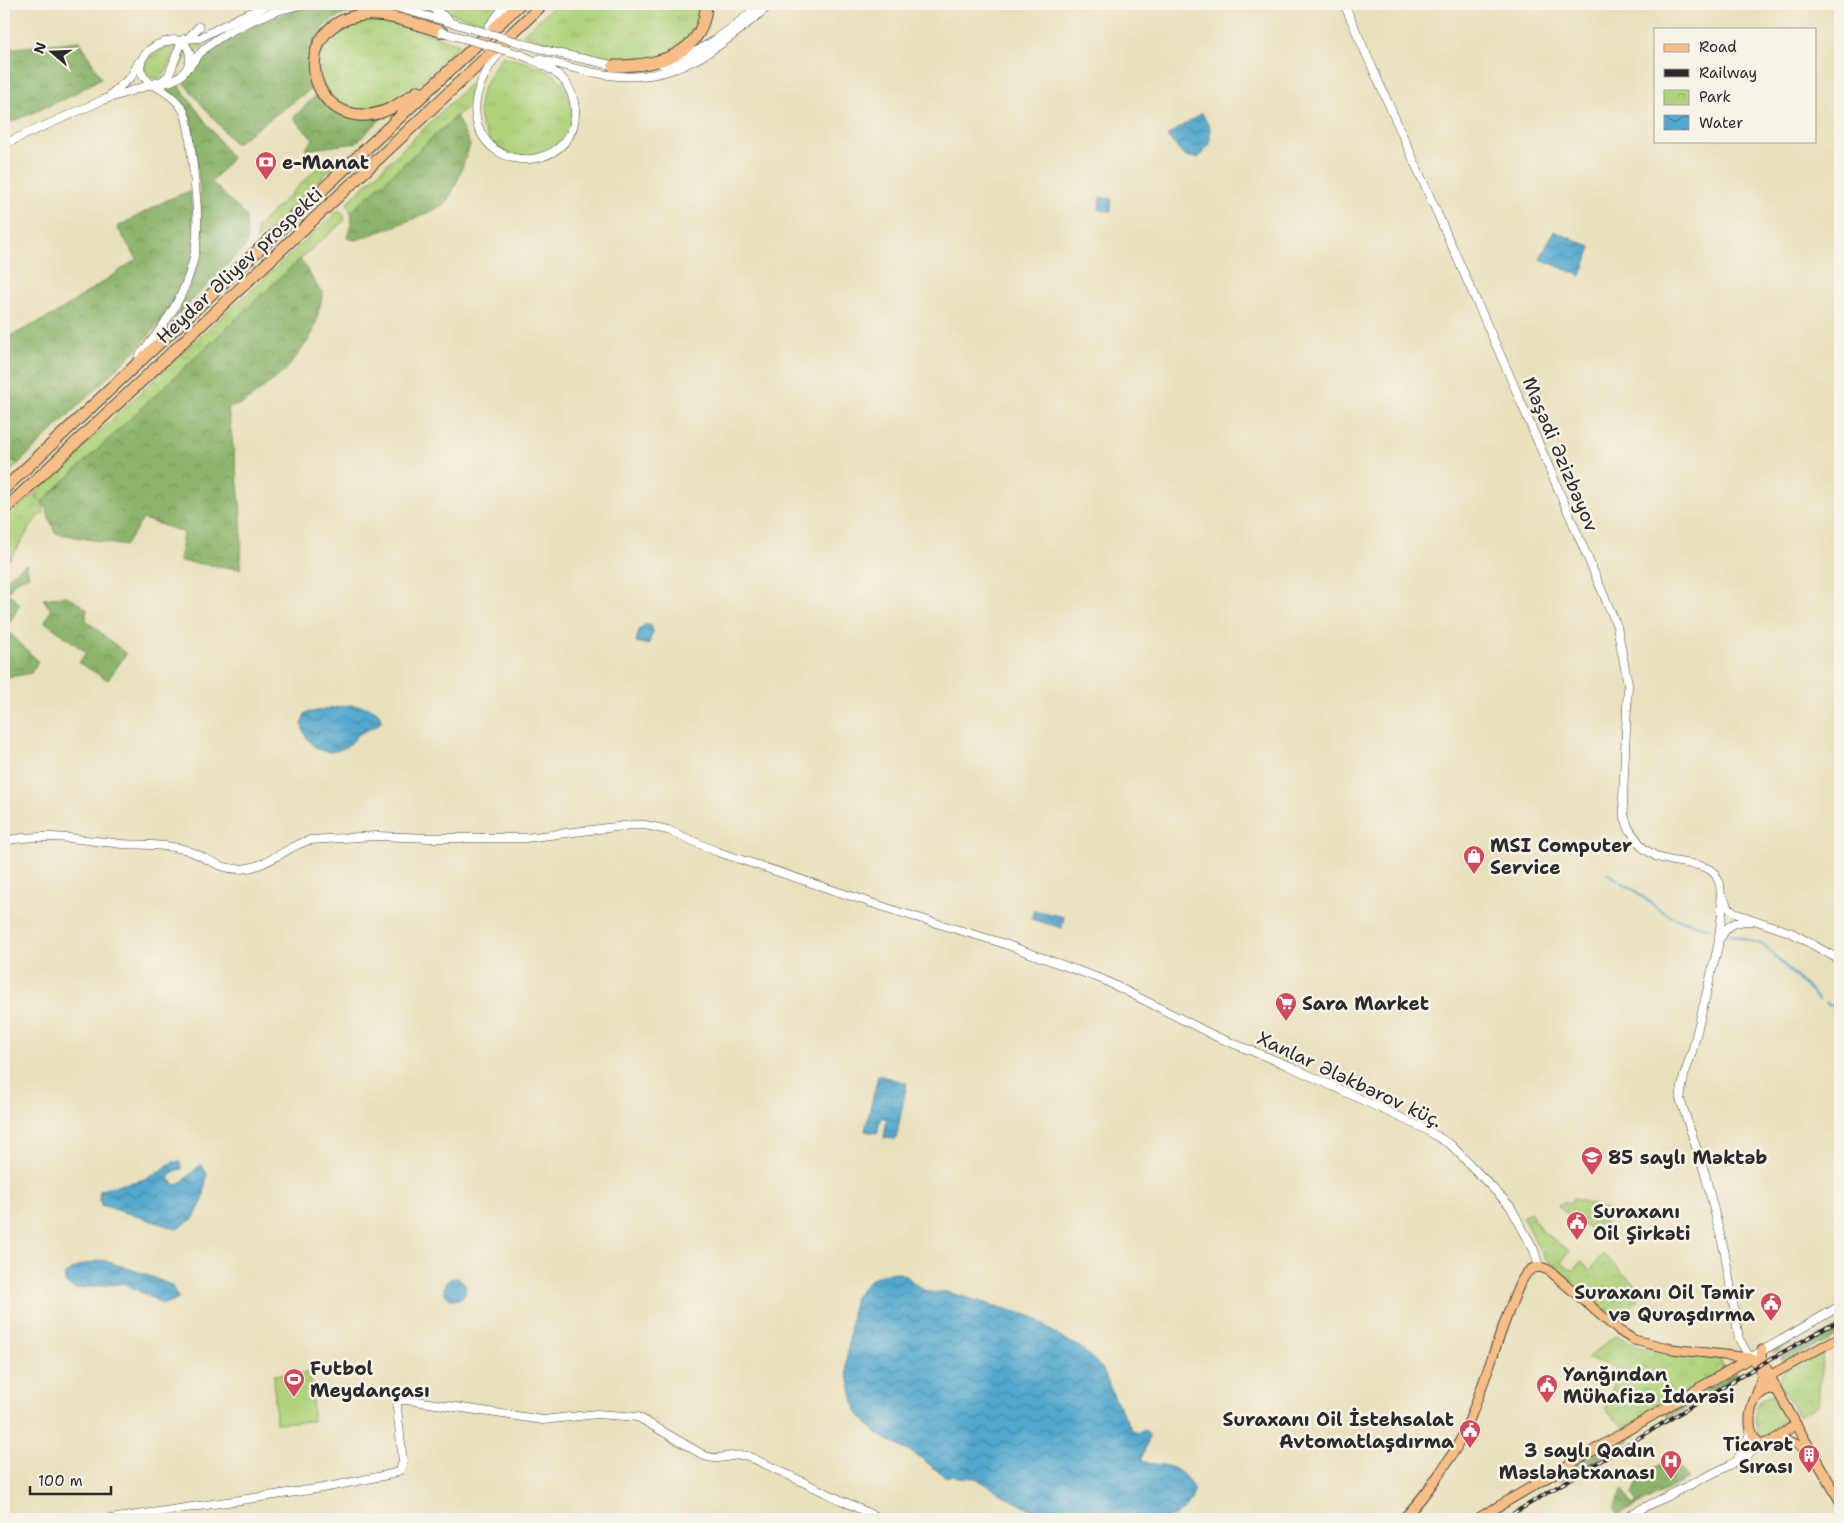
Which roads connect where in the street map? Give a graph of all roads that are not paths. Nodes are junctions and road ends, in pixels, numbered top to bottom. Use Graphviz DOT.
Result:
graph roads {
  1 [pos="272,4"];
  2 [pos="308,4"];
  3 [pos="350,4"];
  4 [pos="384,4"];
  5 [pos="428,4"];
  6 [pos="506,4"];
  7 [pos="520,4"];
  8 [pos="542,4"];
  9 [pos="706,4"];
  10 [pos="761,4"];
  11 [pos="771,4"];
  12 [pos="1344,4"];
  13 [pos="199,27"];
  14 [pos="470,28"];
  15 [pos="442,32"];
  16 [pos="181,40"];
  17 [pos="145,53"];
  18 [pos="522,55"];
  19 [pos="461,58"];
  20 [pos="613,66"];
  21 [pos="181,75"];
  22 [pos="153,85"];
  23 [pos="104,100"];
  24 [pos="4,144"];
  25 [pos="106,393"];
  26 [pos="4,489"];
  27 [pos="4,510"];
  28 [pos="4,841"];
  29 [pos="1722,894"];
  30 [pos="1755,922"];
  31 [pos="1718,946"];
  32 [pos="1840,960"];
  33 [pos="1539,1267"];
  34 [pos="1840,1306"];
  35 [pos="1840,1337"];
  36 [pos="1762,1350"];
  37 [pos="1750,1358"];
  38 [pos="1771,1375"];
  39 [pos="1778,1392"];
  40 [pos="1753,1403"];
  41 [pos="1796,1424"];
  42 [pos="1751,1429"];
  43 [pos="1768,1442"];
  44 [pos="1813,1454"];
  45 [pos="1730,1465"];
  46 [pos="1840,1501"];
  47 [pos="110,1519"];
  48 [pos="881,1519"];
  49 [pos="1403,1519"];
  50 [pos="1477,1519"];
  51 [pos="1621,1519"];
  1 -- 16 [label="street"];
  2 -- 21 [label="street"];
  3 -- 15 [label="street"];
  4 -- 14 [label="street"];
  5 -- 14 [label="street"];
  6 -- 19 [label="street"];
  7 -- 19 [label="highway, Heydər Əliyev prospekti"];
  8 -- 18 [label="street"];
  8 -- 27 [label="highway, Heydər Əliyev prospekti"];
  9 -- 20 [label="highway"];
  10 -- 20 [label="street"];
  11 -- 18 [label="street"];
  12 -- 29 [label="street, Məşədi Əzizbəyov"];
  13 -- 16 [label="street"];
  14 -- 20 [label="street, bridge"];
  15 -- 18 [label="street, bridge"];
  15 -- 19 [label="highway"];
  16 -- 17 [label="street"];
  16 -- 21 [label="street"];
  16 -- 22 [label="street"];
  17 -- 22 [label="street"];
  17 -- 23 [label="street"];
  19 -- 25 [label="highway, Heydər Əliyev prospekti"];
  21 -- 22 [label="street"];
  22 -- 23 [label="street"];
  22 -- 25 [label="street"];
  23 -- 24 [label="street"];
  25 -- 26 [label="highway, Heydər Əliyev prospekti"];
  28 -- 33 [label="street, Xanlar Ələkbərov küç."];
  29 -- 30 [label="street"];
  29 -- 31 [label="street"];
  30 -- 31 [label="street"];
  30 -- 32 [label="street"];
  31 -- 37 [label="street"];
  33 -- 37 [label="main road"];
  33 -- 49 [label="main road"];
  34 -- 36 [label="street"];
  35 -- 38 [label="main road"];
  36 -- 37 [label="street"];
  36 -- 38 [label="main road"];
  37 -- 40 [label="main road"];
  37 -- 50 [label="main road"];
  38 -- 39 [label="main road"];
  38 -- 40 [label="main road"];
  39 -- 40 [label="main road"];
  39 -- 41 [label="main road"];
  40 -- 42 [label="main road"];
  41 -- 43 [label="main road"];
  41 -- 44 [label="main road"];
  42 -- 43 [label="main road"];
  42 -- 45 [label="street"];
  43 -- 44 [label="main road"];
  43 -- 45 [label="street"];
  44 -- 46 [label="main road"];
  45 -- 51 [label="street"];
  47 -- 48 [label="street"];
}
